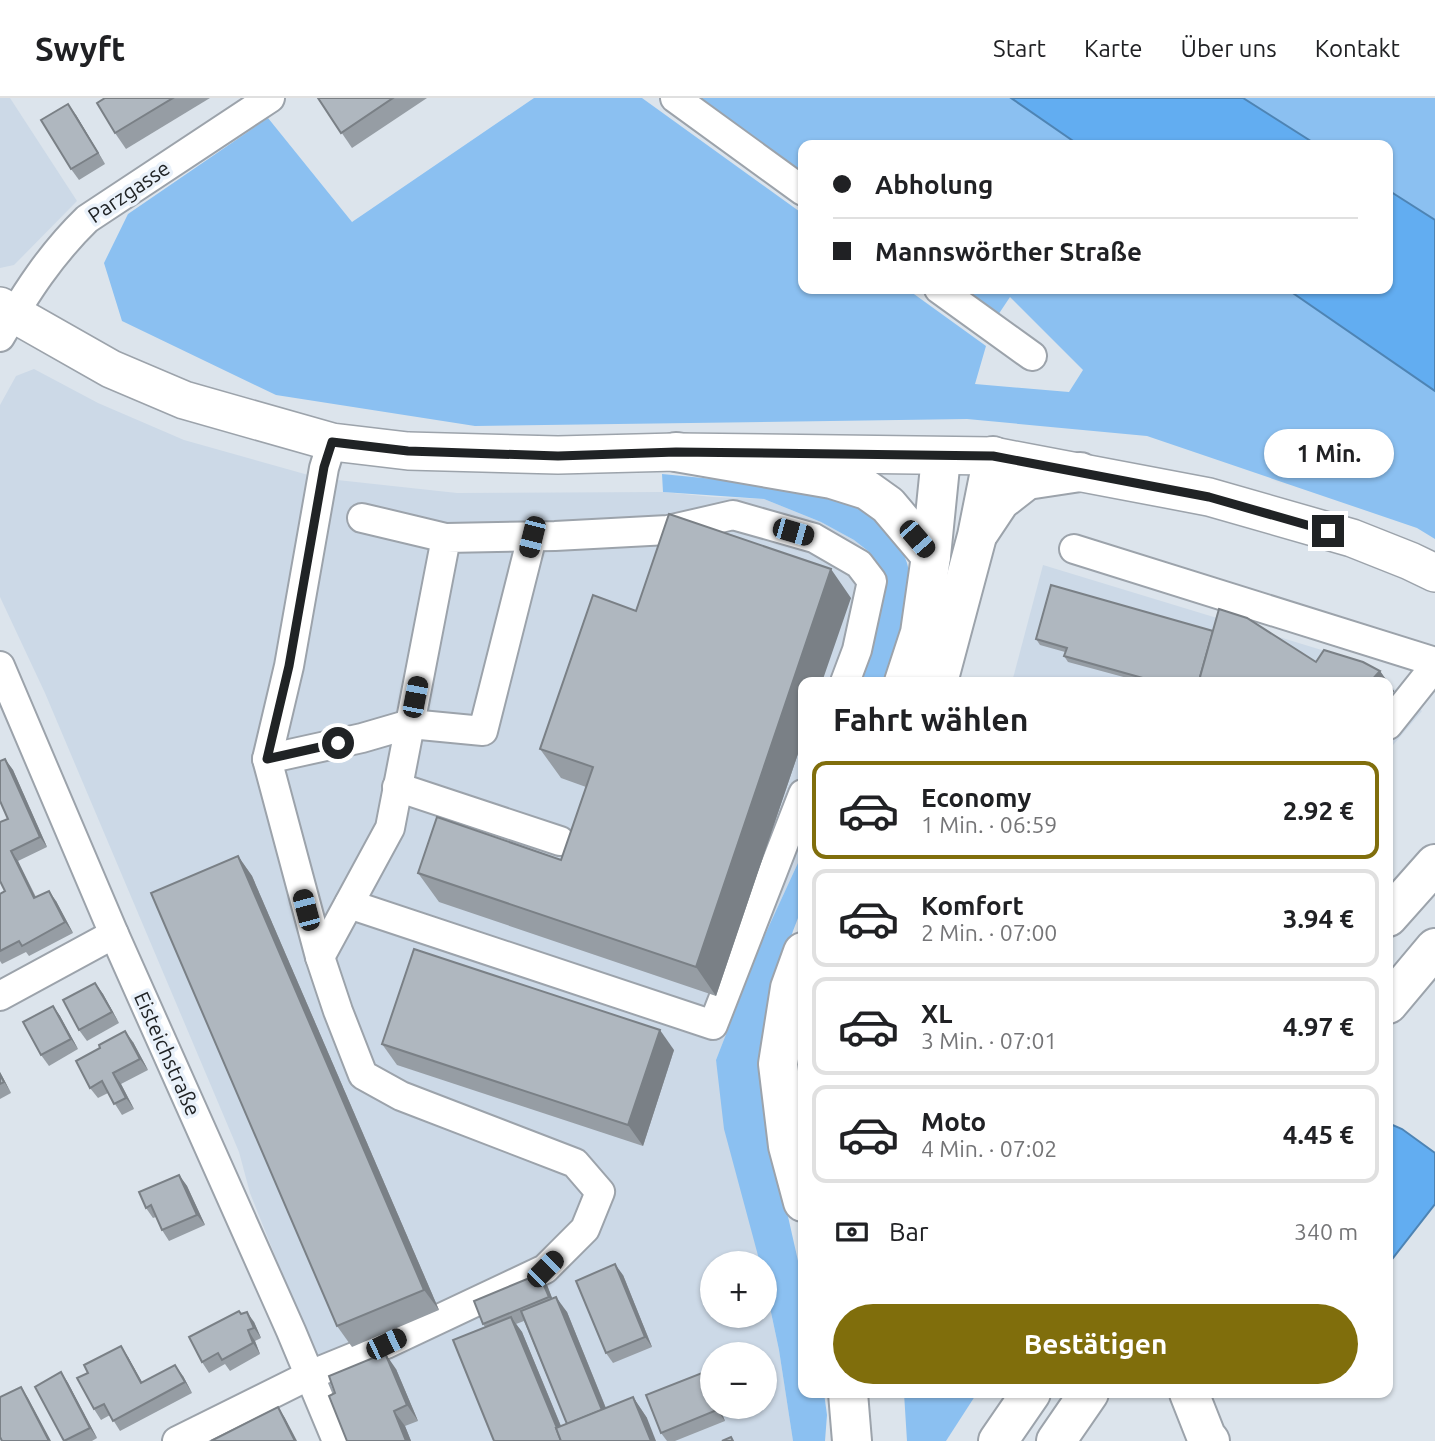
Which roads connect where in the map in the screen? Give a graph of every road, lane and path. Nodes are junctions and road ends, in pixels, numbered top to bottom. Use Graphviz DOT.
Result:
graph roads {
  1 [pos="270,98"];
  2 [pos="675,98"];
  3 [pos="798,187"];
  4 [pos="946,294"];
  5 [pos="4,319"];
  6 [pos="1032,356"];
  7 [pos="332,442"];
  8 [pos="676,452"];
  9 [pos="993,456"];
  10 [pos="941,457"];
  11 [pos="1080,472"];
  12 [pos="362,518"];
  13 [pos="977,536"];
  14 [pos="532,537"];
  15 [pos="446,538"];
  16 [pos="1074,550"];
  17 [pos="932,556"];
  18 [pos="1435,573"];
  19 [pos="1435,664"];
  20 [pos="0,666"];
  21 [pos="847,677"];
  22 [pos="906,677"];
  23 [pos="939,677"];
  24 [pos="1393,719"];
  25 [pos="410,724"];
  26 [pos="267,759"];
  27 [pos="397,787"];
  28 [pos="798,807"];
  29 [pos="560,841"];
  30 [pos="1435,864"];
  31 [pos="349,904"];
  32 [pos="1393,911"];
  33 [pos="114,934"];
  34 [pos="1435,948"];
  35 [pos="320,957"];
  36 [pos="798,966"];
  37 [pos="0,996"];
  38 [pos="1393,998"];
  39 [pos="798,1183"];
  40 [pos="310,1376"];
  41 [pos="848,1398"];
  42 [pos="1028,1398"];
  43 [pos="1086,1398"];
  44 [pos="1191,1398"];
  45 [pos="177,1441"];
  46 [pos="337,1441"];
  47 [pos="852,1441"];
  48 [pos="998,1441"];
  49 [pos="1056,1441"];
  50 [pos="1210,1441"];
  1 -- 5 [label="street, Parzgasse"];
  2 -- 3 [label="street"];
  4 -- 6 [label="street"];
  5 -- 7 [label="main road"];
  7 -- 8 [label="main road"];
  7 -- 26 [label="street"];
  8 -- 10 [label="main road"];
  8 -- 17 [label="highway"];
  9 -- 10 [label="main road"];
  9 -- 11 [label="main road"];
  9 -- 13 [label="highway"];
  10 -- 17 [label="highway"];
  11 -- 13 [label="highway"];
  11 -- 18 [label="main road"];
  12 -- 15 [label="street"];
  13 -- 23 [label="highway"];
  14 -- 15 [label="street"];
  14 -- 21 [label="street"];
  14 -- 25 [label="street"];
  15 -- 25 [label="street"];
  16 -- 19 [label="street"];
  17 -- 22 [label="highway"];
  19 -- 24 [label="street"];
  20 -- 33 [label="street, Eisteichstraße"];
  25 -- 26 [label="street"];
  25 -- 27 [label="street"];
  26 -- 35 [label="street"];
  27 -- 29 [label="street"];
  27 -- 31 [label="street"];
  28 -- 31 [label="street"];
  30 -- 32 [label="highway"];
  31 -- 35 [label="street"];
  33 -- 37 [label="street"];
  33 -- 40 [label="street, Eisteichstraße"];
  34 -- 38 [label="highway"];
  35 -- 40 [label="street"];
  36 -- 39 [label="highway"];
  40 -- 45 [label="street"];
  40 -- 46 [label="street, Eisteichstraße"];
  41 -- 47 [label="highway"];
  42 -- 48 [label="highway"];
  43 -- 49 [label="highway"];
  44 -- 50 [label="highway"];
}
